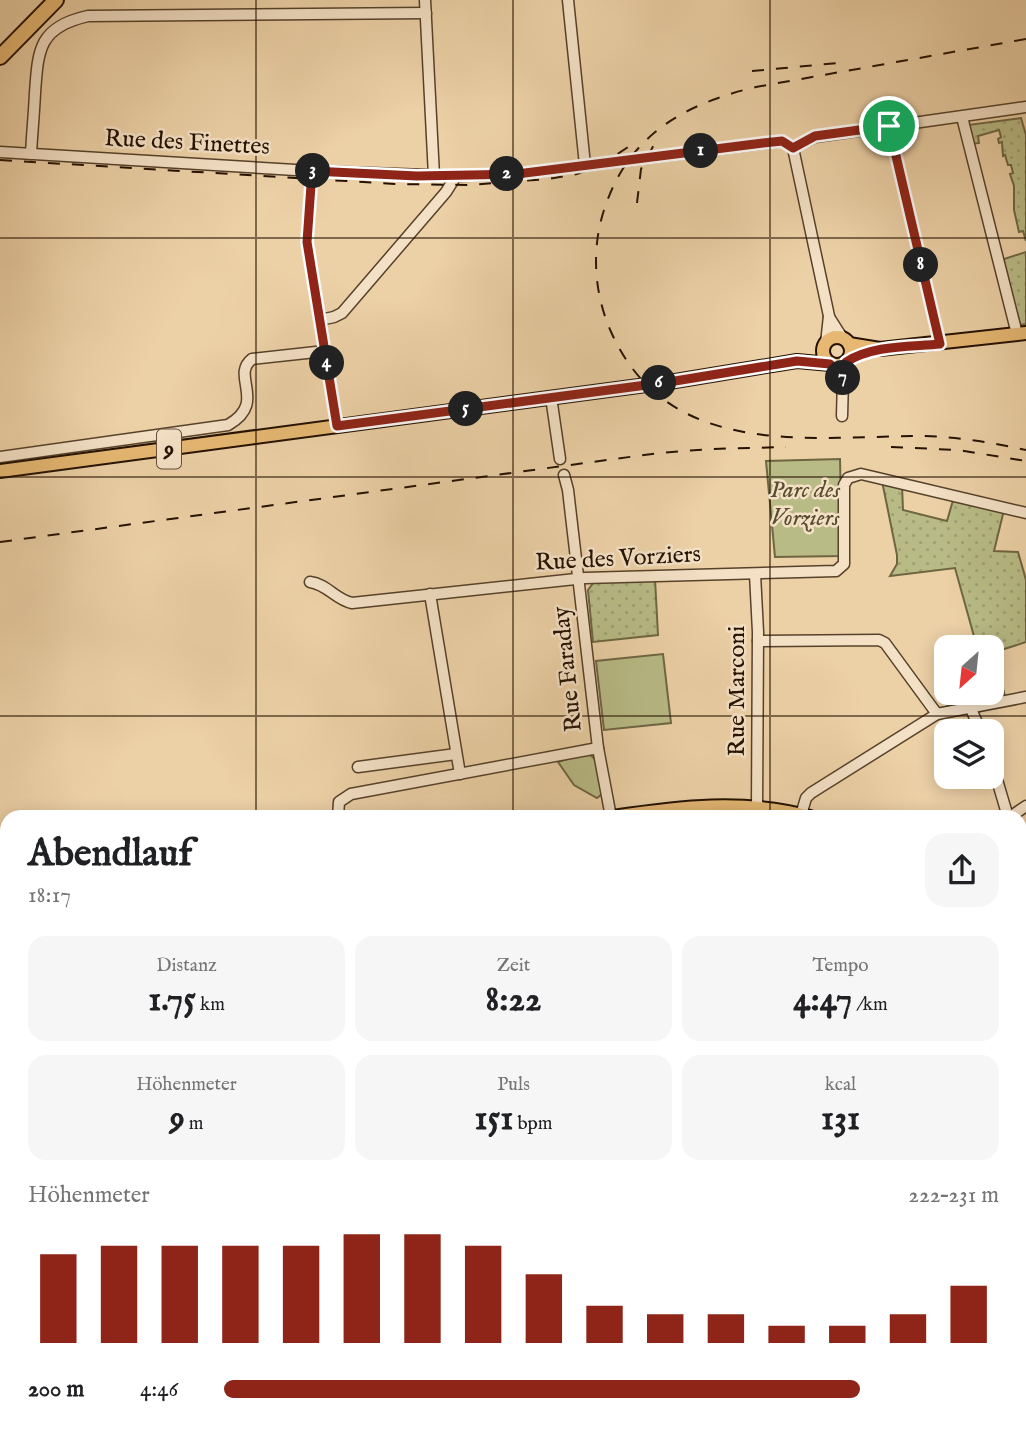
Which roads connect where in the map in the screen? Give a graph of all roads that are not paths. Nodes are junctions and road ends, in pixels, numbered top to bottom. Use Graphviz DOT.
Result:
graph roads {
  1 [pos="43,0"];
  2 [pos="56,0"];
  3 [pos="425,0"];
  4 [pos="568,0"];
  5 [pos="426,13"];
  6 [pos="0,44"];
  7 [pos="0,57"];
  8 [pos="1026,107"];
  9 [pos="962,117"];
  10 [pos="889,126"];
  11 [pos="583,141"];
  12 [pos="793,148"];
  13 [pos="0,152"];
  14 [pos="31,154"];
  15 [pos="585,165"];
  16 [pos="561,168"];
  17 [pos="312,171"];
  18 [pos="434,176"];
  19 [pos="456,176"];
  20 [pos="829,316"];
  21 [pos="320,320"];
  22 [pos="1022,333"];
  23 [pos="846,342"];
  24 [pos="940,344"];
  25 [pos="825,345"];
  26 [pos="880,349"];
  27 [pos="325,351"];
  28 [pos="797,361"];
  29 [pos="847,361"];
  30 [pos="831,364"];
  31 [pos="843,379"];
  32 [pos="551,397"];
  33 [pos="842,416"];
  34 [pos="337,426"];
  35 [pos="0,457"];
  36 [pos="560,458"];
  37 [pos="0,471"];
  38 [pos="564,475"];
  39 [pos="1026,513"];
  40 [pos="755,574"];
  41 [pos="579,578"];
  42 [pos="310,582"];
  43 [pos="430,594"];
  44 [pos="758,641"];
  45 [pos="1026,697"];
  46 [pos="971,709"];
  47 [pos="937,714"];
  48 [pos="975,719"];
  49 [pos="598,748"];
  50 [pos="456,754"];
  51 [pos="358,767"];
  52 [pos="460,774"];
  53 [pos="1000,789"];
  54 [pos="757,808"];
  55 [pos="338,810"];
  56 [pos="611,810"];
  57 [pos="662,810"];
  58 [pos="762,810"];
  59 [pos="805,810"];
  60 [pos="1007,810"];
  1 -- 6 [label="highway"];
  2 -- 7 [label="highway"];
  3 -- 5 [label="street"];
  4 -- 11 [label="street"];
  5 -- 14 [label="street"];
  5 -- 18 [label="street"];
  8 -- 9 [label="street"];
  9 -- 10 [label="street"];
  9 -- 22 [label="street"];
  10 -- 12 [label="street"];
  10 -- 24 [label="street"];
  11 -- 15 [label="street"];
  11 -- 16 [label="street"];
  12 -- 15 [label="street, Rue des Finettes"];
  12 -- 20 [label="street"];
  13 -- 14 [label="street, Rue des Finettes"];
  14 -- 17 [label="street, Rue des Finettes"];
  15 -- 16 [label="street, Rue des Finettes"];
  16 -- 19 [label="street, Rue des Finettes"];
  17 -- 18 [label="street, Rue des Finettes"];
  17 -- 21 [label="street"];
  18 -- 19 [label="street, Rue des Finettes"];
  19 -- 21 [label="street"];
  20 -- 23 [label="street"];
  20 -- 25 [label="street"];
  21 -- 27 [label="street"];
  22 -- 24 [label="main road, 9"];
  23 -- 25 [label="main road, 9"];
  23 -- 26 [label="main road, 9"];
  23 -- 29 [label="main road"];
  24 -- 26 [label="main road, 9"];
  25 -- 28 [label="main road, 9"];
  25 -- 30 [label="main road"];
  26 -- 29 [label="main road, 9"];
  27 -- 34 [label="street"];
  27 -- 35 [label="street"];
  28 -- 30 [label="main road, 9"];
  28 -- 32 [label="main road, 9"];
  29 -- 30 [label="main road, 9"];
  29 -- 31 [label="street"];
  30 -- 31 [label="street"];
  31 -- 33 [label="street"];
  32 -- 34 [label="main road, 9"];
  32 -- 36 [label="street"];
  34 -- 37 [label="main road, 9"];
  38 -- 41 [label="street, Rue Faraday"];
  39 -- 40 [label="street, Rue des Vorziers"];
  40 -- 41 [label="street, Rue des Vorziers"];
  40 -- 44 [label="street, Rue Marconi"];
  41 -- 43 [label="street, Rue des Vorziers"];
  41 -- 49 [label="street, Rue Faraday"];
  42 -- 43 [label="street, Rue des Vorziers"];
  43 -- 50 [label="street"];
  44 -- 47 [label="street"];
  44 -- 54 [label="street, Rue Marconi"];
  45 -- 46 [label="street"];
  46 -- 47 [label="street"];
  46 -- 48 [label="street"];
  47 -- 59 [label="street"];
  49 -- 52 [label="street"];
  49 -- 56 [label="street, Rue Faraday"];
  50 -- 51 [label="street"];
  50 -- 52 [label="street"];
  52 -- 55 [label="street"];
  53 -- 60 [label="street"];
  54 -- 57 [label="main road"];
  54 -- 58 [label="main road"];
}
